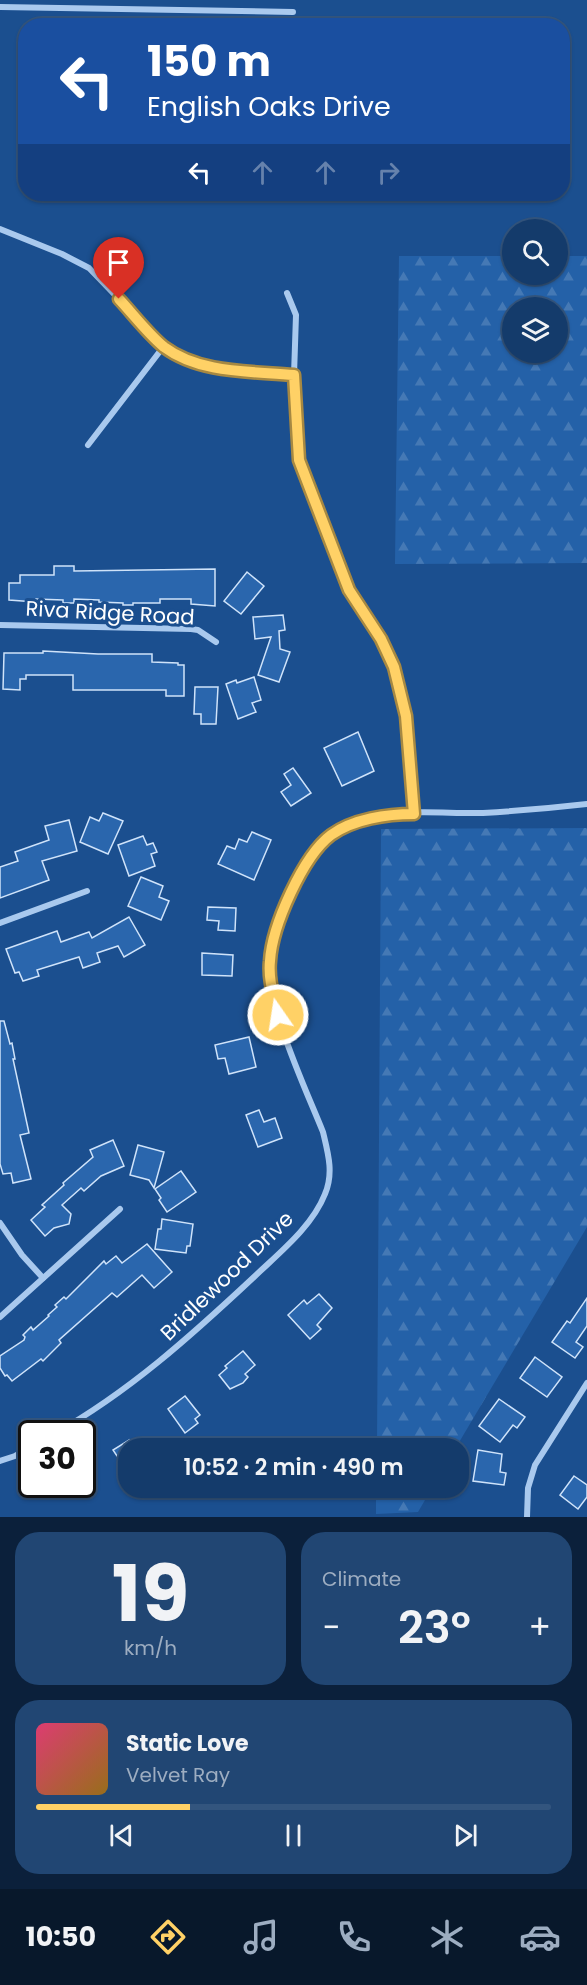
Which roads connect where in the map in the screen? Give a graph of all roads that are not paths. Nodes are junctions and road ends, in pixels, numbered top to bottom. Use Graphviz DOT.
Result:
graph roads {
  1 [pos="92,4"];
  2 [pos="0,7"];
  3 [pos="293,12"];
  4 [pos="0,229"];
  5 [pos="287,293"];
  6 [pos="164,346"];
  7 [pos="294,375"];
  8 [pos="88,445"];
  9 [pos="0,625"];
  10 [pos="216,642"];
  11 [pos="587,804"];
  12 [pos="414,814"];
  13 [pos="87,891"];
  14 [pos="0,923"];
  15 [pos="120,1209"];
  16 [pos="0,1223"];
  17 [pos="43,1278"];
  18 [pos="0,1317"];
  19 [pos="587,1383"];
  20 [pos="77,1420"];
  21 [pos="18,1454"];
  22 [pos="0,1461"];
  23 [pos="527,1517"];
  1 -- 2 [label="street"];
  1 -- 3 [label="street"];
  4 -- 6 [label="street"];
  5 -- 7 [label="street"];
  6 -- 7 [label="street"];
  6 -- 8 [label="street"];
  7 -- 12 [label="street"];
  9 -- 10 [label="street, Riva Ridge Road"];
  11 -- 12 [label="street, Bridlewood Drive"];
  12 -- 20 [label="street, Bridlewood Drive"];
  13 -- 14 [label="street"];
  15 -- 17 [label="street"];
  16 -- 17 [label="street"];
  17 -- 18 [label="street"];
  19 -- 23 [label="street"];
  21 -- 22 [label="street"];
}
